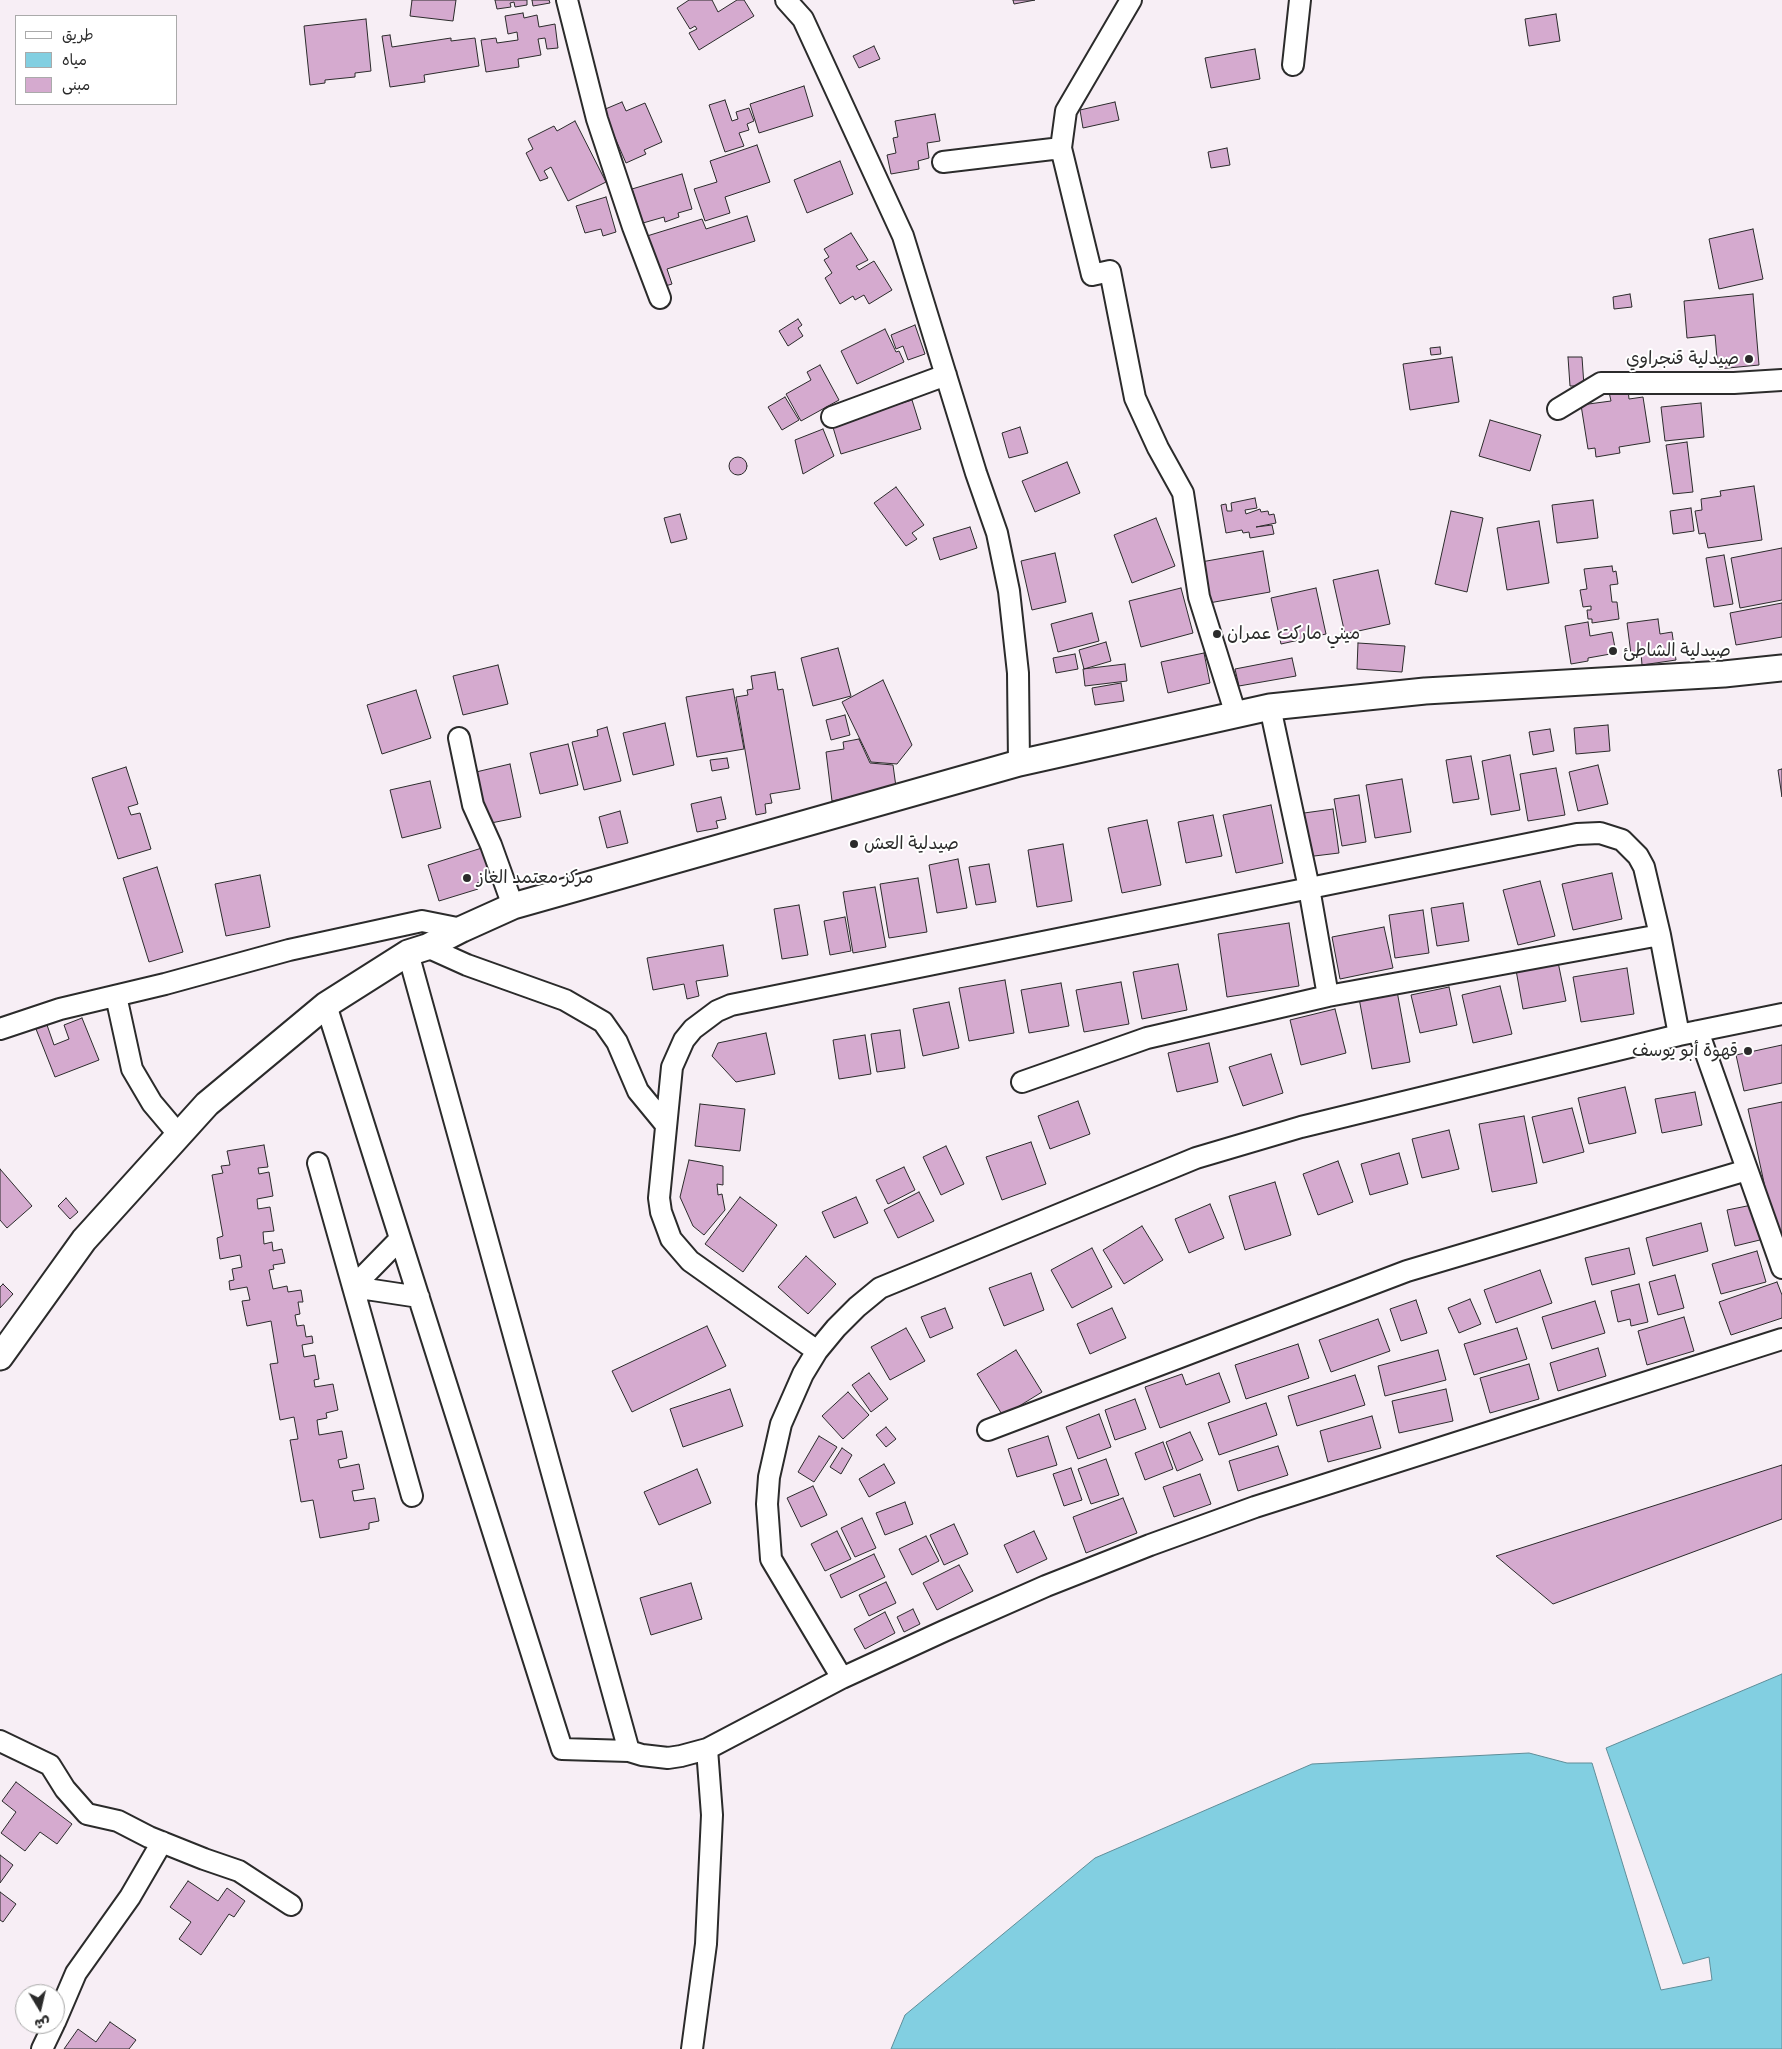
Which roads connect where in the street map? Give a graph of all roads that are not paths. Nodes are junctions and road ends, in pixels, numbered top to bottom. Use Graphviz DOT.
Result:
graph roads {
  1 [pos="567,0"];
  2 [pos="786,0"];
  3 [pos="1131,0"];
  4 [pos="1300,0"];
  5 [pos="1293,65"];
  6 [pos="1061,148"];
  7 [pos="943,162"];
  8 [pos="660,298"];
  9 [pos="946,375"];
  10 [pos="1782,380"];
  11 [pos="1558,409"];
  12 [pos="832,417"];
  13 [pos="1782,668"];
  14 [pos="1270,708"];
  15 [pos="1236,715"];
  16 [pos="459,738"];
  17 [pos="1019,763"];
  18 [pos="1309,888"];
  19 [pos="513,906"];
  20 [pos="462,928"];
  21 [pos="1660,935"];
  22 [pos="418,950"];
  23 [pos="116,996"];
  24 [pos="1328,996"];
  25 [pos="326,1005"];
  26 [pos="1782,1014"];
  27 [pos="0,1029"];
  28 [pos="1689,1033"];
  29 [pos="1022,1082"];
  30 [pos="666,1125"];
  31 [pos="180,1135"];
  32 [pos="318,1163"];
  33 [pos="1747,1170"];
  34 [pos="400,1239"];
  35 [pos="1782,1268"];
  36 [pos="353,1287"];
  37 [pos="419,1297"];
  38 [pos="1782,1339"];
  39 [pos="817,1351"];
  40 [pos="0,1357"];
  41 [pos="988,1430"];
  42 [pos="412,1496"];
  43 [pos="842,1678"];
  44 [pos="0,1741"];
  45 [pos="707,1749"];
  46 [pos="629,1751"];
  47 [pos="162,1842"];
  48 [pos="291,1905"];
  49 [pos="65,1998"];
  50 [pos="49,2034"];
  51 [pos="42,2049"];
  52 [pos="692,2049"];
  1 -- 8 [label="street"];
  2 -- 9 [label="street"];
  3 -- 6 [label="street"];
  4 -- 5 [label="street"];
  6 -- 7 [label="street"];
  6 -- 15 [label="street"];
  9 -- 12 [label="street"];
  9 -- 17 [label="street"];
  10 -- 11 [label="street"];
  13 -- 14 [label="main road"];
  14 -- 15 [label="main road"];
  14 -- 18 [label="street"];
  15 -- 17 [label="main road"];
  16 -- 19 [label="street"];
  17 -- 19 [label="main road"];
  18 -- 21 [label="street"];
  18 -- 24 [label="street"];
  18 -- 30 [label="street"];
  19 -- 20 [label="main road"];
  20 -- 22 [label="main road"];
  20 -- 23 [label="street"];
  21 -- 24 [label="street"];
  21 -- 28 [label="street"];
  22 -- 25 [label="main road"];
  22 -- 30 [label="street"];
  22 -- 46 [label="street"];
  23 -- 27 [label="street"];
  23 -- 31 [label="street"];
  24 -- 29 [label="street"];
  25 -- 31 [label="main road"];
  25 -- 34 [label="street"];
  26 -- 28 [label="street"];
  28 -- 33 [label="street"];
  28 -- 39 [label="street"];
  30 -- 39 [label="street"];
  31 -- 40 [label="main road"];
  32 -- 36 [label="street"];
  33 -- 35 [label="street"];
  33 -- 41 [label="street"];
  34 -- 36 [label="street"];
  34 -- 37 [label="street"];
  36 -- 37 [label="street"];
  36 -- 42 [label="street"];
  37 -- 46 [label="street"];
  38 -- 43 [label="street"];
  39 -- 43 [label="street"];
  43 -- 45 [label="street"];
  44 -- 47 [label="street"];
  45 -- 46 [label="street"];
  45 -- 52 [label="street"];
  47 -- 48 [label="street"];
  47 -- 49 [label="street"];
  50 -- 51 [label="street"];
}
